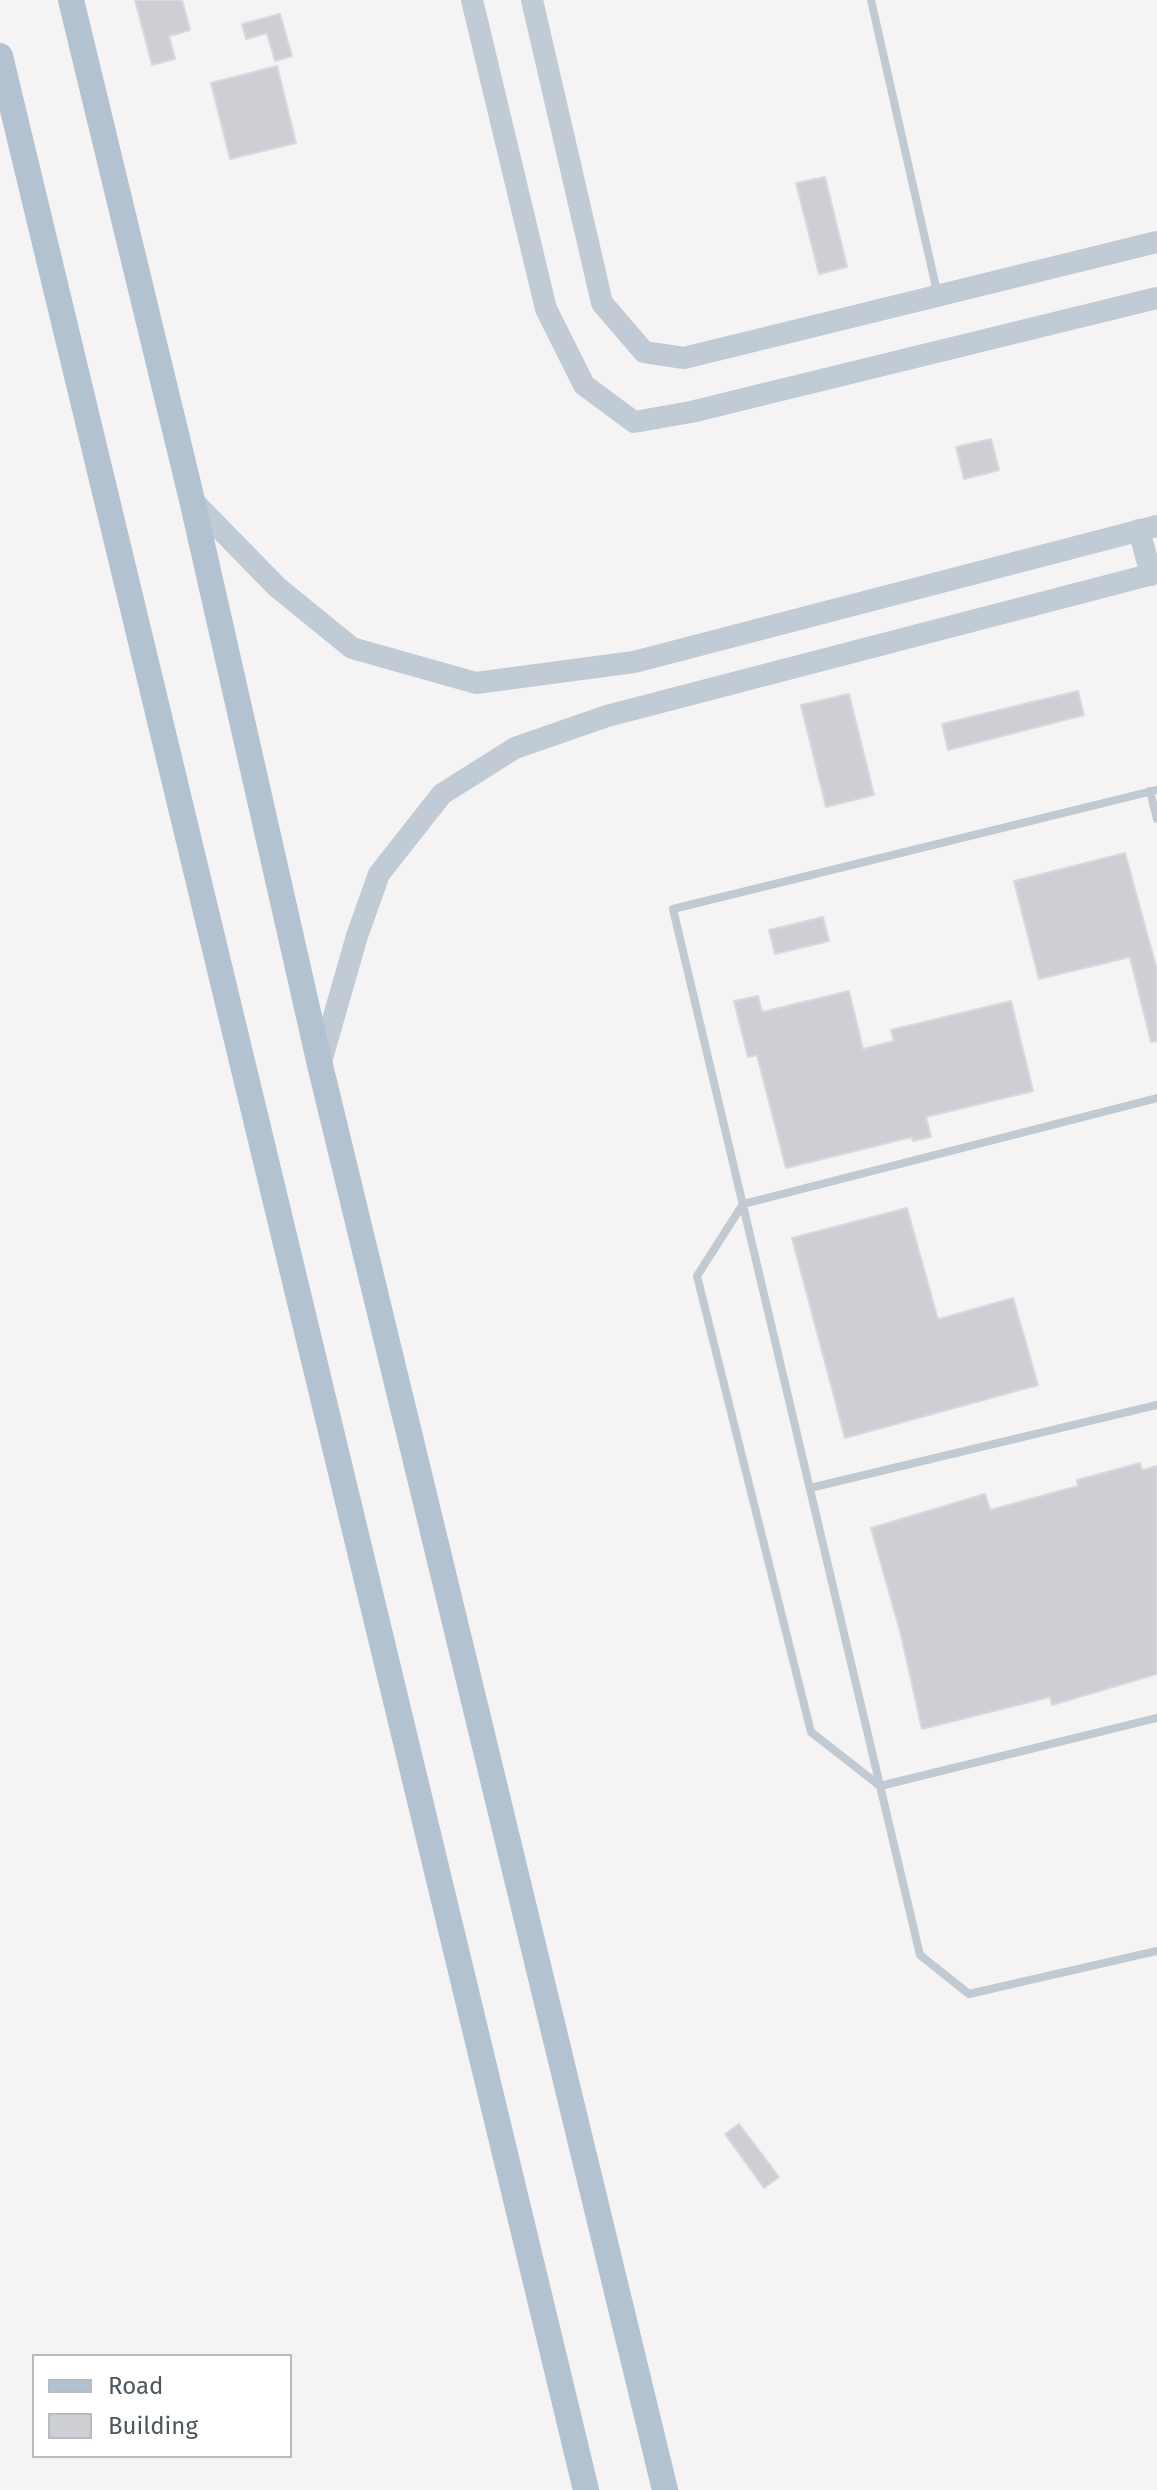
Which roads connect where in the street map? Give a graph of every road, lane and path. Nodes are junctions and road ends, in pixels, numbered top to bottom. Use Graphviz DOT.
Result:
graph roads {
  1 [pos="71,0"];
  2 [pos="472,0"];
  3 [pos="532,0"];
  4 [pos="871,0"];
  5 [pos="0,56"];
  6 [pos="1157,242"];
  7 [pos="938,296"];
  8 [pos="1157,298"];
  9 [pos="192,500"];
  10 [pos="1148,528"];
  11 [pos="1154,574"];
  12 [pos="1154,791"];
  13 [pos="1157,819"];
  14 [pos="320,1065"];
  15 [pos="1157,1098"];
  16 [pos="743,1204"];
  17 [pos="1157,1405"];
  18 [pos="810,1488"];
  19 [pos="1157,1718"];
  20 [pos="880,1786"];
  21 [pos="1157,1951"];
  22 [pos="586,2490"];
  23 [pos="665,2490"];
  1 -- 9 [label="main road"];
  2 -- 8 [label="main road"];
  3 -- 7 [label="main road"];
  4 -- 7 [label="lane"];
  5 -- 22 [label="main road"];
  6 -- 7 [label="main road"];
  9 -- 10 [label="main road"];
  9 -- 14 [label="main road"];
  10 -- 11 [label="main road"];
  11 -- 14 [label="main road"];
  12 -- 13 [label="lane"];
  12 -- 16 [label="lane"];
  14 -- 23 [label="main road"];
  15 -- 16 [label="lane"];
  16 -- 18 [label="lane"];
  16 -- 20 [label="lane"];
  17 -- 18 [label="lane"];
  18 -- 20 [label="lane"];
  19 -- 20 [label="lane"];
  20 -- 21 [label="lane"];
}
